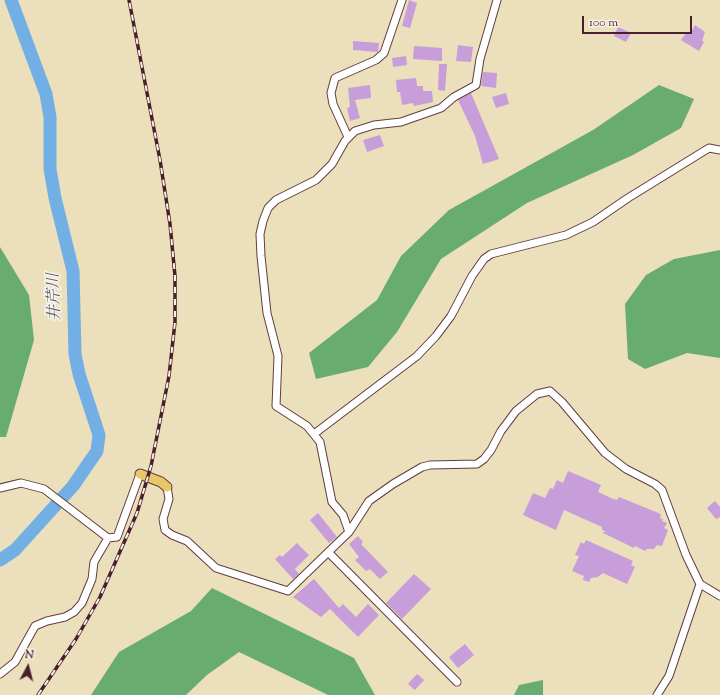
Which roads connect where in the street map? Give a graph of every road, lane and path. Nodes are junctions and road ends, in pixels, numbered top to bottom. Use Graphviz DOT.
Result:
graph roads {
  1 [pos="402,0"];
  2 [pos="496,0"];
  3 [pos="348,137"];
  4 [pos="720,150"];
  5 [pos="314,434"];
  6 [pos="140,474"];
  7 [pos="167,487"];
  8 [pos="0,488"];
  9 [pos="349,532"];
  10 [pos="108,538"];
  11 [pos="329,553"];
  12 [pos="700,584"];
  13 [pos="720,596"];
  14 [pos="0,674"];
  15 [pos="457,682"];
  16 [pos="657,695"];
  1 -- 3 [label="street"];
  2 -- 3 [label="street"];
  3 -- 5 [label="street"];
  4 -- 5 [label="street"];
  5 -- 9 [label="street"];
  6 -- 7 [label="main road"];
  6 -- 10 [label="street"];
  7 -- 11 [label="street"];
  8 -- 10 [label="street"];
  9 -- 11 [label="street"];
  9 -- 12 [label="street"];
  10 -- 14 [label="street"];
  11 -- 15 [label="street"];
  12 -- 13 [label="street"];
  12 -- 16 [label="street"];
}
